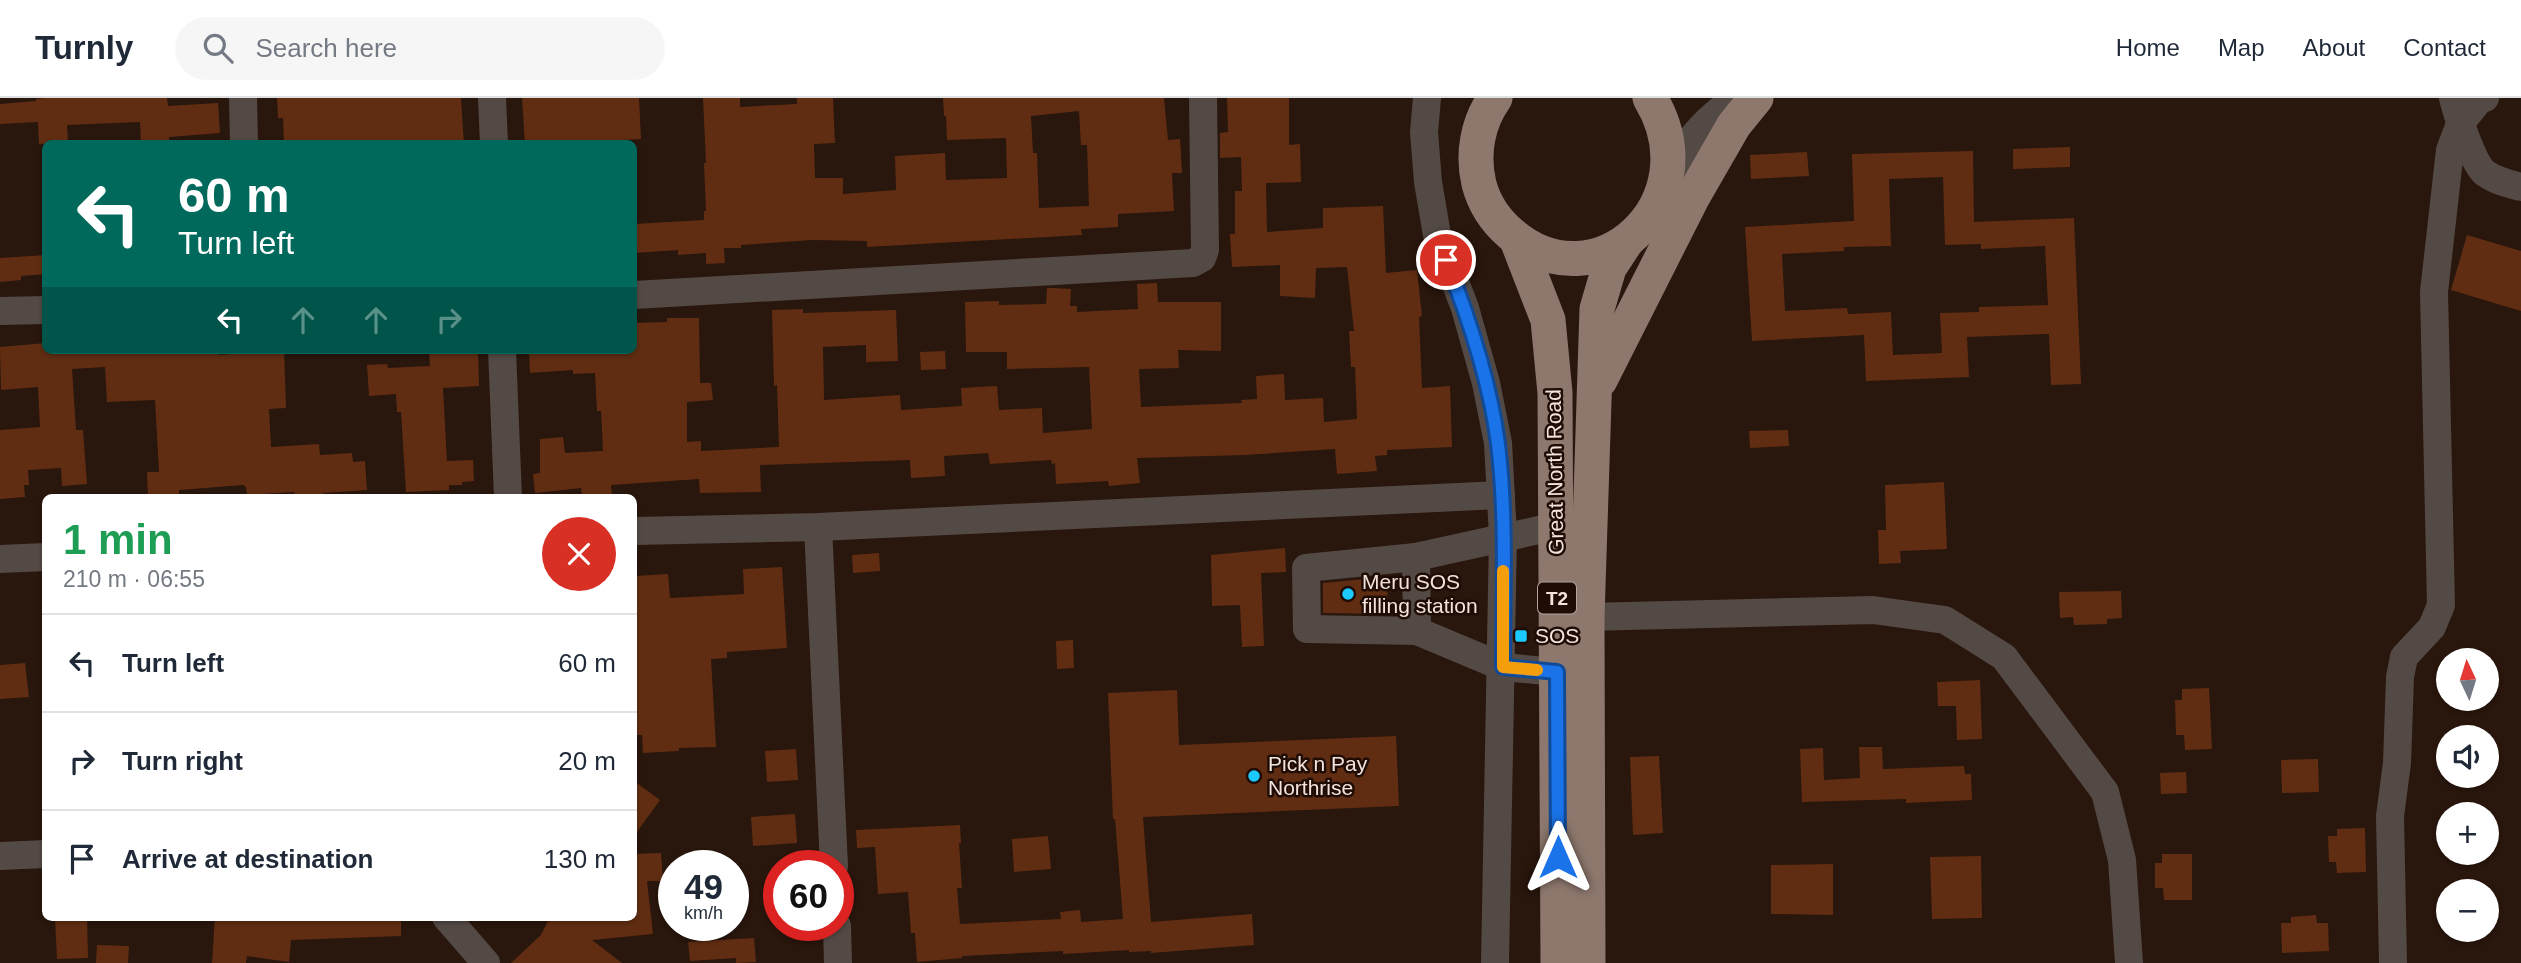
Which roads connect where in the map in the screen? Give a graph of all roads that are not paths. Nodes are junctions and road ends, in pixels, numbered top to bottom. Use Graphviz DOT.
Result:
graph roads {
  1 [pos="243,98"];
  2 [pos="492,98"];
  3 [pos="1203,98"];
  4 [pos="1427,98"];
  5 [pos="1495,98"];
  6 [pos="1650,98"];
  7 [pos="1737,98"];
  8 [pos="1756,98"];
  9 [pos="2485,98"];
  10 [pos="2456,111"];
  11 [pos="244,140"];
  12 [pos="494,140"];
  13 [pos="1667,179"];
  14 [pos="2521,187"];
  15 [pos="1517,240"];
  16 [pos="1626,242"];
  17 [pos="637,295"];
  18 [pos="42,310"];
  19 [pos="0,311"];
  20 [pos="502,354"];
  21 [pos="1596,390"];
  22 [pos="508,494"];
  23 [pos="1501,495"];
  24 [pos="1557,526"];
  25 [pos="818,527"];
  26 [pos="637,531"];
  27 [pos="1503,536"];
  28 [pos="42,557"];
  29 [pos="1416,557"];
  30 [pos="0,559"];
  31 [pos="1587,617"];
  32 [pos="1417,631"];
  33 [pos="1503,667"];
  34 [pos="1557,672"];
  35 [pos="833,850"];
  36 [pos="42,854"];
  37 [pos="0,856"];
  38 [pos="449,921"];
  39 [pos="837,941"];
  40 [pos="486,963"];
  41 [pos="838,963"];
  42 [pos="1495,963"];
  43 [pos="1558,963"];
  44 [pos="1588,963"];
  45 [pos="2129,963"];
  46 [pos="2393,963"];
  1 -- 11 [label="street"];
  2 -- 12 [label="street"];
  3 -- 17 [label="street"];
  4 -- 23 [label="street"];
  5 -- 15 [label="main road, T2"];
  6 -- 13 [label="main road, T2"];
  7 -- 13 [label="street"];
  8 -- 21 [label="main road"];
  9 -- 10 [label="street"];
  10 -- 14 [label="street"];
  10 -- 46 [label="street"];
  13 -- 16 [label="main road, T2"];
  15 -- 16 [label="main road, T2"];
  15 -- 24 [label="main road, Great North Road / T2"];
  16 -- 21 [label="main road, Great North Road / T2"];
  18 -- 19 [label="street"];
  20 -- 22 [label="street"];
  21 -- 31 [label="main road, Great North Road / T2"];
  23 -- 25 [label="street"];
  23 -- 27 [label="street"];
  24 -- 27 [label="street"];
  24 -- 34 [label="main road, Great North Road / T2"];
  25 -- 26 [label="street"];
  25 -- 35 [label="street"];
  27 -- 29 [label="street"];
  27 -- 33 [label="street"];
  28 -- 30 [label="street"];
  29 -- 32 [label="street"];
  29 -- 32 [label="street"];
  31 -- 44 [label="main road, Great North Road / T2"];
  31 -- 45 [label="street"];
  32 -- 33 [label="street"];
  33 -- 34 [label="street"];
  33 -- 42 [label="street"];
  34 -- 43 [label="main road, Great North Road / T2"];
  36 -- 37 [label="street"];
  38 -- 40 [label="street"];
  39 -- 41 [label="street"];
}
